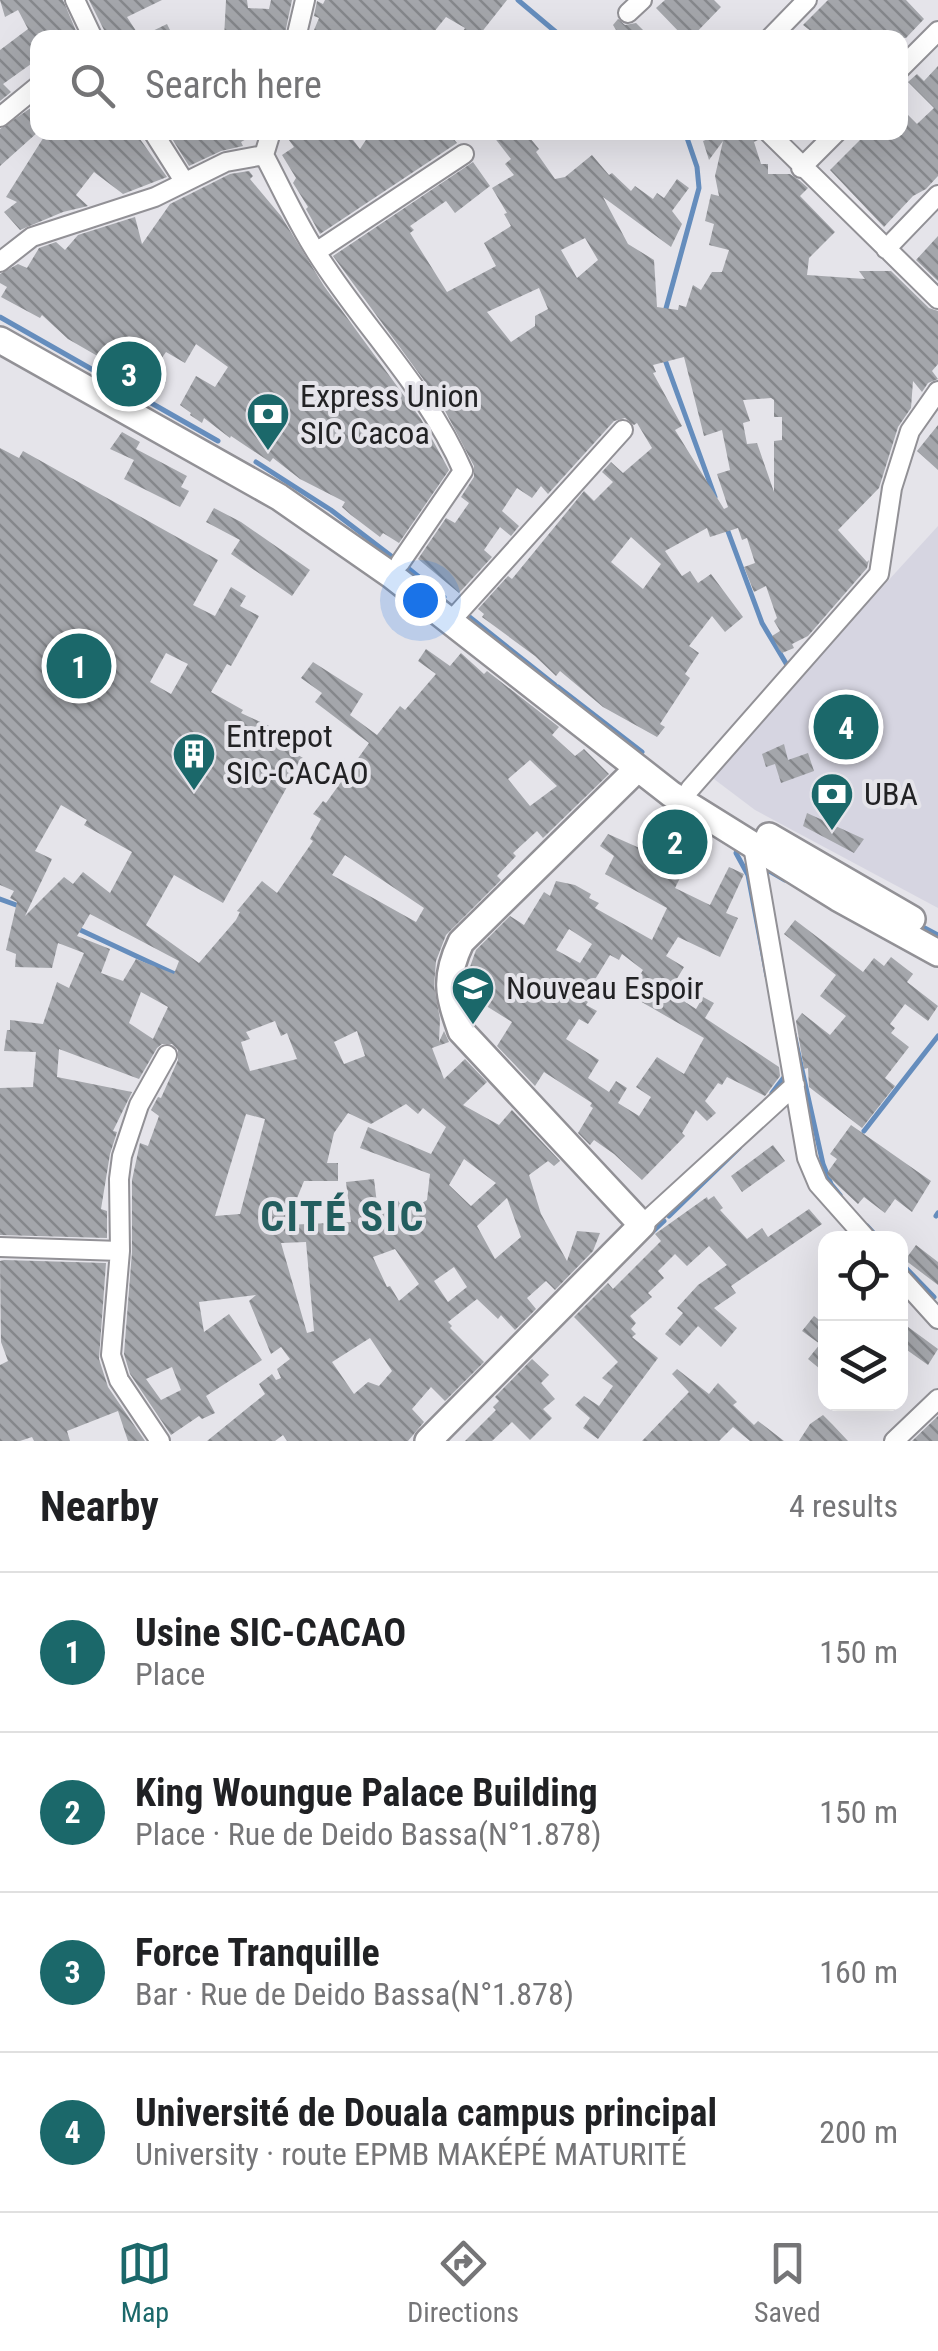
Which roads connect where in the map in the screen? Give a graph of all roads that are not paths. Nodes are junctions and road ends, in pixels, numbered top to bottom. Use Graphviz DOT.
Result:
graph roads {
  1 [pos="75,0"];
  2 [pos="306,0"];
  3 [pos="808,0"];
  4 [pos="89,30"];
  5 [pos="298,30"];
  6 [pos="778,30"];
  7 [pos="938,31"];
  8 [pos="908,61"];
  9 [pos="30,93"];
  10 [pos="0,117"];
  11 [pos="158,140"];
  12 [pos="268,140"];
  13 [pos="776,140"];
  14 [pos="829,140"];
  15 [pos="464,154"];
  16 [pos="264,155"];
  17 [pos="802,168"];
  18 [pos="184,181"];
  19 [pos="938,196"];
  20 [pos="886,249"];
  21 [pos="316,252"];
  22 [pos="0,262"];
  23 [pos="938,299"];
  24 [pos="0,322"];
  25 [pos="0,340"];
  26 [pos="938,391"];
  27 [pos="623,430"];
  28 [pos="400,563"];
  29 [pos="454,617"];
  30 [pos="636,770"];
  31 [pos="690,789"];
  32 [pos="754,846"];
  33 [pos="938,934"];
  34 [pos="938,953"];
  35 [pos="167,1055"];
  36 [pos="794,1085"];
  37 [pos="642,1225"];
  38 [pos="860,1231"];
  39 [pos="0,1246"];
  40 [pos="120,1251"];
  41 [pos="908,1286"];
  42 [pos="938,1319"];
  43 [pos="938,1399"];
  44 [pos="160,1441"];
  45 [pos="428,1441"];
  46 [pos="894,1441"];
  1 -- 4 [label="street"];
  2 -- 5 [label="street"];
  3 -- 6 [label="street"];
  7 -- 8 [label="street"];
  9 -- 10 [label="street"];
  11 -- 18 [label="street"];
  12 -- 16 [label="street"];
  13 -- 17 [label="street"];
  14 -- 17 [label="street"];
  15 -- 21 [label="street"];
  16 -- 18 [label="street"];
  16 -- 21 [label="street"];
  17 -- 20 [label="street"];
  18 -- 22 [label="street"];
  19 -- 20 [label="street"];
  20 -- 23 [label="street"];
  21 -- 28 [label="street"];
  24 -- 28 [label="main road"];
  25 -- 29 [label="main road"];
  26 -- 31 [label="street"];
  27 -- 29 [label="street"];
  28 -- 29 [label="main road"];
  29 -- 30 [label="main road"];
  29 -- 31 [label="main road"];
  30 -- 32 [label="main road"];
  30 -- 37 [label="main road"];
  31 -- 33 [label="main road"];
  32 -- 34 [label="main road"];
  32 -- 36 [label="street"];
  35 -- 40 [label="street"];
  36 -- 37 [label="street"];
  36 -- 38 [label="street"];
  37 -- 45 [label="main road"];
  39 -- 40 [label="street"];
  40 -- 44 [label="street"];
  41 -- 42 [label="street"];
  43 -- 46 [label="street"];
}
